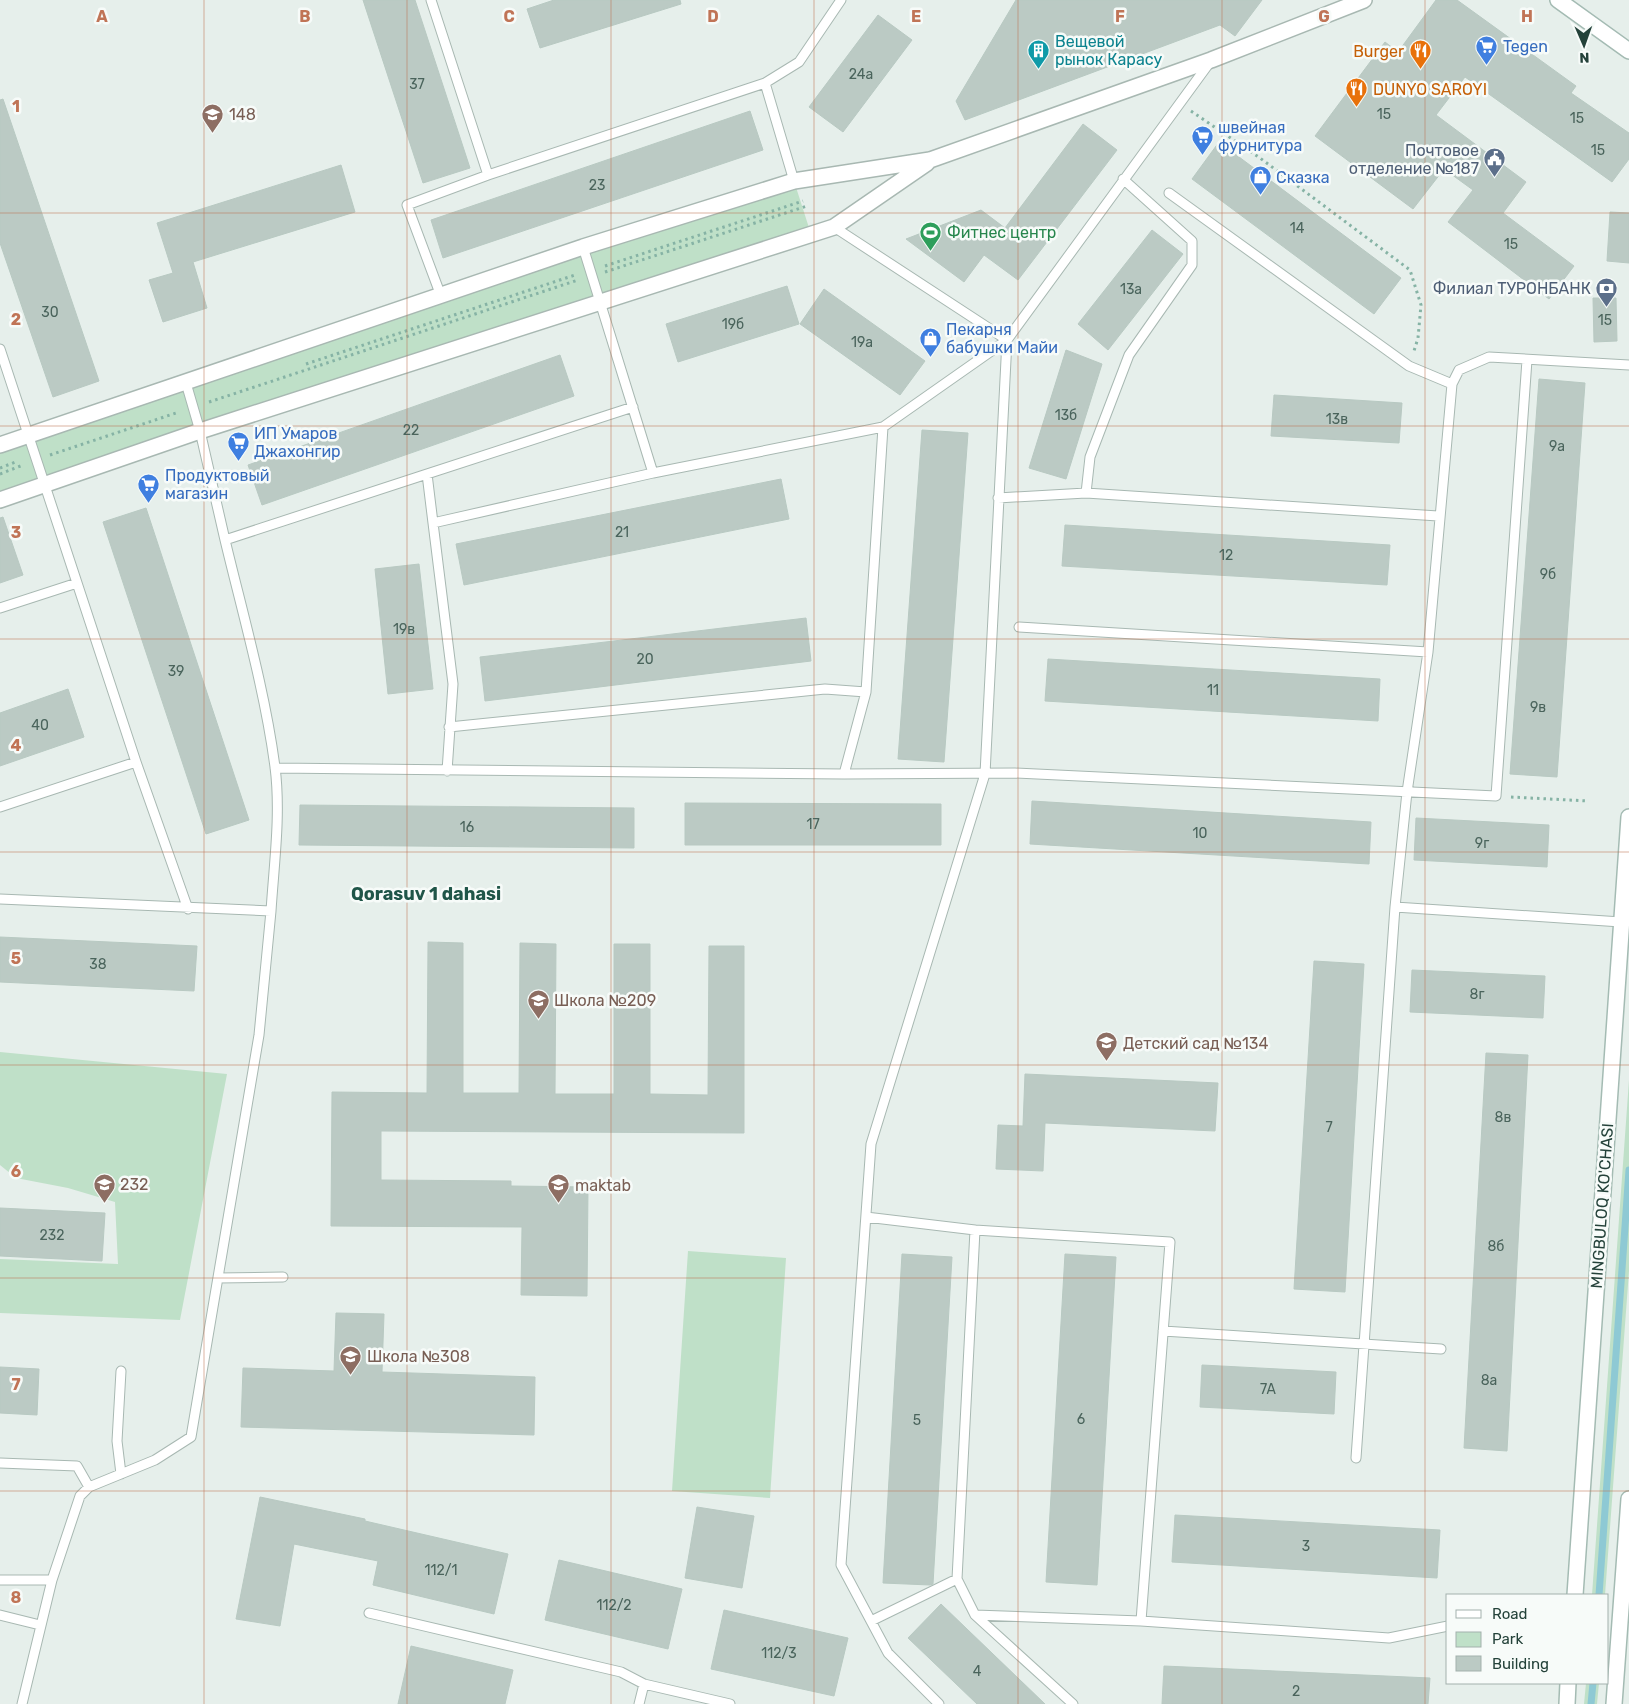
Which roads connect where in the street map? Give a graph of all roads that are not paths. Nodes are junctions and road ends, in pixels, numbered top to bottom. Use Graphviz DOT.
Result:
graph roads {
  1 [pos="430,0"];
  2 [pos="841,0"];
  3 [pos="1364,0"];
  4 [pos="1558,0"];
  5 [pos="1629,51"];
  6 [pos="1211,60"];
  7 [pos="765,83"];
  8 [pos="930,160"];
  9 [pos="488,175"];
  10 [pos="1123,179"];
  11 [pos="794,181"];
  12 [pos="1169,193"];
  13 [pos="834,226"];
  14 [pos="584,247"];
  15 [pos="441,296"];
  16 [pos="600,302"];
  17 [pos="1007,340"];
  18 [pos="0,349"];
  19 [pos="1527,360"];
  20 [pos="1629,365"];
  21 [pos="186,382"];
  22 [pos="1452,384"];
  23 [pos="634,407"];
  24 [pos="883,427"];
  25 [pos="200,431"];
  26 [pos="28,434"];
  27 [pos="0,445"];
  28 [pos="653,473"];
  29 [pos="427,474"];
  30 [pos="46,483"];
  31 [pos="1086,493"];
  32 [pos="998,498"];
  33 [pos="0,500"];
  34 [pos="1438,516"];
  35 [pos="433,523"];
  36 [pos="225,540"];
  37 [pos="77,583"];
  38 [pos="0,608"];
  39 [pos="1019,627"];
  40 [pos="1428,652"];
  41 [pos="866,692"];
  42 [pos="449,726"];
  43 [pos="136,762"];
  44 [pos="275,768"];
  45 [pos="447,770"];
  46 [pos="844,774"];
  47 [pos="985,774"];
  48 [pos="1406,792"];
  49 [pos="0,807"];
  50 [pos="1629,817"];
  51 [pos="0,899"];
  52 [pos="1395,907"];
  53 [pos="188,909"];
  54 [pos="271,911"];
  55 [pos="1622,922"];
  56 [pos="866,1217"];
  57 [pos="975,1230"];
  58 [pos="218,1278"];
  59 [pos="283,1278"];
  60 [pos="1163,1331"];
  61 [pos="1364,1344"];
  62 [pos="1441,1349"];
  63 [pos="122,1371"];
  64 [pos="1356,1458"];
  65 [pos="0,1463"];
  66 [pos="121,1474"];
  67 [pos="90,1487"];
  68 [pos="1629,1499"];
  69 [pos="958,1579"];
  70 [pos="0,1580"];
  71 [pos="52,1580"];
  72 [pos="1575,1594"];
  73 [pos="1626,1596"];
  74 [pos="369,1613"];
  75 [pos="0,1615"];
  76 [pos="975,1615"];
  77 [pos="871,1621"];
  78 [pos="1141,1622"];
  79 [pos="40,1625"];
  80 [pos="1446,1626"];
  81 [pos="644,1684"];
  82 [pos="1568,1684"];
  83 [pos="22,1704"];
  84 [pos="639,1704"];
  85 [pos="730,1704"];
  86 [pos="939,1704"];
  87 [pos="1073,1704"];
  88 [pos="1567,1704"];
  89 [pos="1614,1704"];
  1 -- 9 [label="lane"];
  2 -- 7 [label="lane"];
  3 -- 6 [label="street"];
  4 -- 5 [label="street"];
  6 -- 8 [label="street"];
  6 -- 10 [label="lane"];
  7 -- 9 [label="lane"];
  7 -- 11 [label="lane"];
  8 -- 11 [label="street"];
  8 -- 13 [label="street"];
  9 -- 15 [label="lane"];
  10 -- 17 [label="lane"];
  10 -- 31 [label="lane"];
  11 -- 14 [label="street"];
  12 -- 22 [label="lane"];
  13 -- 16 [label="street"];
  13 -- 17 [label="lane"];
  14 -- 15 [label="street"];
  14 -- 16 [label="lane"];
  15 -- 21 [label="street"];
  16 -- 23 [label="lane"];
  16 -- 25 [label="street"];
  17 -- 24 [label="lane"];
  17 -- 32 [label="lane"];
  18 -- 26 [label="lane"];
  19 -- 20 [label="lane"];
  19 -- 22 [label="lane"];
  19 -- 48 [label="lane"];
  21 -- 25 [label="lane"];
  21 -- 26 [label="street"];
  22 -- 34 [label="lane"];
  23 -- 28 [label="lane"];
  23 -- 29 [label="lane"];
  24 -- 28 [label="lane"];
  24 -- 41 [label="lane"];
  25 -- 30 [label="street"];
  25 -- 36 [label="lane"];
  26 -- 27 [label="street"];
  26 -- 30 [label="lane"];
  28 -- 35 [label="lane"];
  29 -- 35 [label="lane"];
  29 -- 36 [label="lane"];
  30 -- 33 [label="street"];
  30 -- 37 [label="lane"];
  31 -- 32 [label="lane"];
  31 -- 34 [label="lane"];
  32 -- 47 [label="lane"];
  34 -- 40 [label="lane"];
  35 -- 42 [label="lane"];
  36 -- 44 [label="lane"];
  37 -- 38 [label="lane"];
  37 -- 43 [label="lane"];
  39 -- 40 [label="lane"];
  40 -- 48 [label="lane"];
  41 -- 42 [label="lane"];
  41 -- 46 [label="lane"];
  42 -- 45 [label="lane"];
  43 -- 49 [label="lane"];
  43 -- 53 [label="lane"];
  44 -- 45 [label="lane"];
  44 -- 54 [label="lane"];
  45 -- 46 [label="lane"];
  46 -- 47 [label="lane"];
  47 -- 48 [label="lane"];
  47 -- 56 [label="lane"];
  48 -- 52 [label="lane"];
  50 -- 55 [label="street, MINGBULOQ KO'CHASI"];
  51 -- 53 [label="lane"];
  52 -- 55 [label="lane"];
  52 -- 61 [label="lane"];
  53 -- 54 [label="lane"];
  54 -- 58 [label="lane"];
  55 -- 72 [label="street, MINGBULOQ KO'CHASI"];
  56 -- 57 [label="lane"];
  56 -- 77 [label="lane"];
  57 -- 60 [label="lane"];
  57 -- 69 [label="lane"];
  58 -- 59 [label="lane"];
  58 -- 66 [label="lane"];
  60 -- 61 [label="lane"];
  60 -- 78 [label="lane"];
  61 -- 62 [label="lane"];
  61 -- 64 [label="lane"];
  63 -- 66 [label="lane"];
  65 -- 67 [label="lane"];
  66 -- 67 [label="lane"];
  67 -- 71 [label="lane"];
  68 -- 73 [label="street"];
  69 -- 76 [label="lane"];
  69 -- 77 [label="lane"];
  70 -- 71 [label="lane"];
  71 -- 79 [label="lane"];
  73 -- 89 [label="street"];
  74 -- 81 [label="lane"];
  75 -- 79 [label="lane"];
  76 -- 78 [label="lane"];
  76 -- 87 [label="lane"];
  77 -- 86 [label="lane"];
  78 -- 80 [label="lane"];
  79 -- 83 [label="lane"];
  81 -- 84 [label="lane"];
  81 -- 85 [label="lane"];
  82 -- 88 [label="street"];
}
